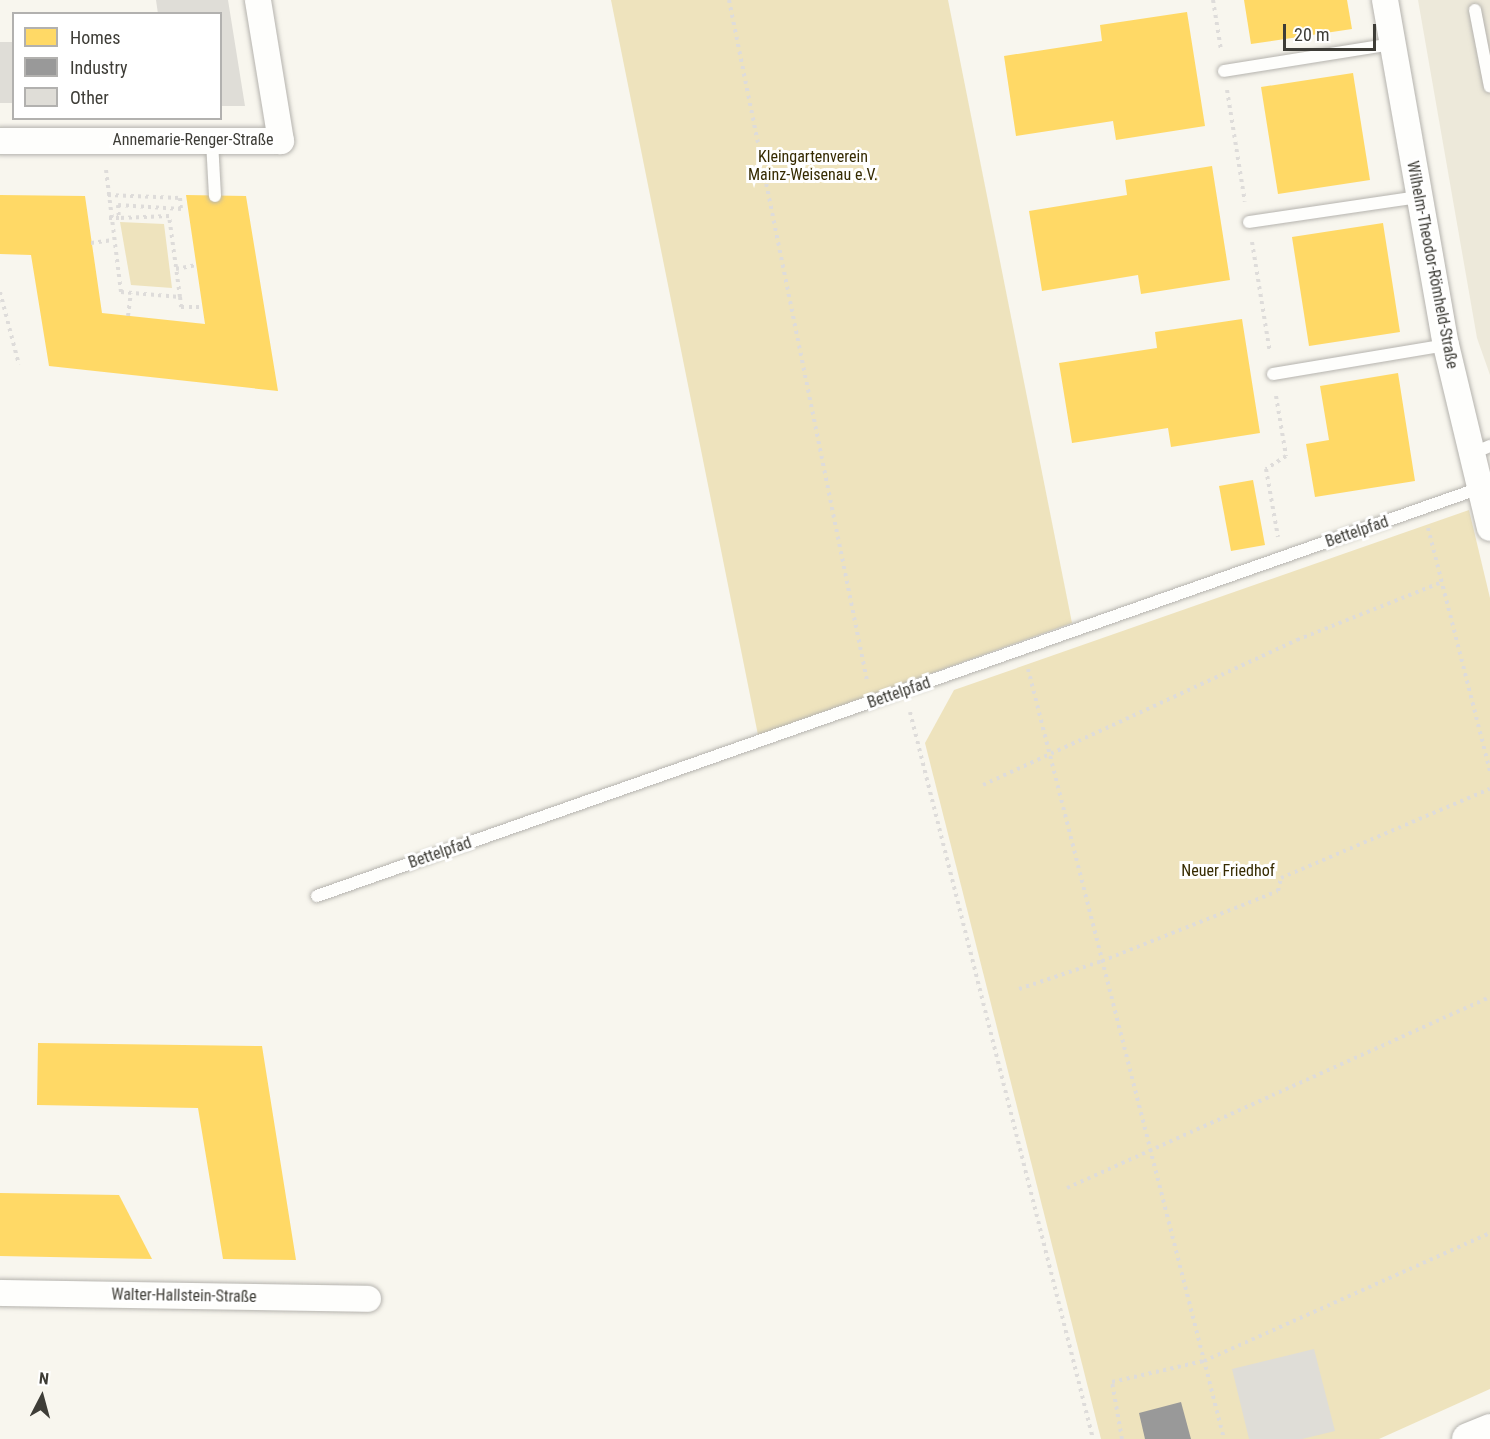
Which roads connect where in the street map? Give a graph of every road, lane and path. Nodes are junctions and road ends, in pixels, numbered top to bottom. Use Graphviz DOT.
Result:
graph roads {
  1 [pos="258,0"];
  2 [pos="729,0"];
  3 [pos="1213,0"];
  4 [pos="1385,0"];
  5 [pos="1475,10"];
  6 [pos="1392,44"];
  7 [pos="1224,71"];
  8 [pos="1490,87"];
  9 [pos="0,141"];
  10 [pos="212,141"];
  11 [pos="215,196"];
  12 [pos="1419,197"];
  13 [pos="109,218"];
  14 [pos="119,218"];
  15 [pos="1249,222"];
  16 [pos="112,240"];
  17 [pos="91,243"];
  18 [pos="196,266"];
  19 [pos="176,268"];
  20 [pos="0,292"];
  21 [pos="131,293"];
  22 [pos="180,297"];
  23 [pos="203,307"];
  24 [pos="128,316"];
  25 [pos="1446,345"];
  26 [pos="19,365"];
  27 [pos="1273,374"];
  28 [pos="1481,450"];
  29 [pos="1480,488"];
  30 [pos="1422,509"];
  31 [pos="1490,528"];
  32 [pos="1282,558"];
  33 [pos="1442,582"];
  34 [pos="1023,649"];
  35 [pos="904,691"];
  36 [pos="871,702"];
  37 [pos="1050,754"];
  38 [pos="1490,771"];
  39 [pos="983,785"];
  40 [pos="1490,789"];
  41 [pos="317,896"];
  42 [pos="1102,961"];
  43 [pos="1019,989"];
  44 [pos="1490,997"];
  45 [pos="1150,1150"];
  46 [pos="1067,1188"];
  47 [pos="1490,1233"];
  48 [pos="0,1293"];
  49 [pos="369,1299"];
  50 [pos="1204,1362"];
  51 [pos="1490,1430"];
  52 [pos="1093,1439"];
  53 [pos="1122,1439"];
  54 [pos="1224,1439"];
  55 [pos="1468,1439"];
  1 -- 10 [label="street, Annemarie-Renger-Straße"];
  2 -- 36 [label="path"];
  3 -- 7 [label="path"];
  4 -- 6 [label="street, Wilhelm-Theodor-Römheld-Straße"];
  5 -- 8 [label="lane"];
  6 -- 7 [label="lane"];
  6 -- 12 [label="street, Wilhelm-Theodor-Römheld-Straße"];
  7 -- 15 [label="path"];
  9 -- 10 [label="street, Annemarie-Renger-Straße"];
  10 -- 11 [label="lane"];
  12 -- 15 [label="lane"];
  12 -- 25 [label="street, Wilhelm-Theodor-Römheld-Straße"];
  13 -- 14 [label="path"];
  13 -- 14 [label="path"];
  13 -- 16 [label="path"];
  14 -- 19 [label="path"];
  15 -- 27 [label="path"];
  16 -- 17 [label="path"];
  16 -- 21 [label="path"];
  18 -- 19 [label="path"];
  19 -- 22 [label="path"];
  20 -- 26 [label="path"];
  21 -- 22 [label="path"];
  21 -- 24 [label="path"];
  22 -- 23 [label="path"];
  25 -- 27 [label="lane"];
  25 -- 28 [label="street, Wilhelm-Theodor-Römheld-Straße"];
  27 -- 32 [label="path"];
  28 -- 29 [label="street, Wilhelm-Theodor-Römheld-Straße"];
  29 -- 30 [label="lane, Bettelpfad"];
  29 -- 31 [label="street, Wilhelm-Theodor-Römheld-Straße"];
  30 -- 32 [label="lane, Bettelpfad"];
  30 -- 33 [label="path"];
  32 -- 34 [label="lane, Bettelpfad"];
  33 -- 37 [label="path"];
  33 -- 38 [label="path"];
  34 -- 35 [label="lane, Bettelpfad"];
  34 -- 37 [label="path"];
  35 -- 36 [label="lane, Bettelpfad"];
  35 -- 52 [label="path"];
  36 -- 41 [label="lane, Bettelpfad"];
  37 -- 39 [label="path"];
  37 -- 42 [label="path"];
  40 -- 42 [label="path"];
  42 -- 43 [label="path"];
  42 -- 45 [label="path"];
  44 -- 45 [label="path"];
  45 -- 46 [label="path"];
  45 -- 50 [label="path"];
  47 -- 50 [label="path"];
  48 -- 49 [label="street, Walter-Hallstein-Straße"];
  50 -- 53 [label="path"];
  50 -- 54 [label="path"];
  51 -- 55 [label="street"];
}
